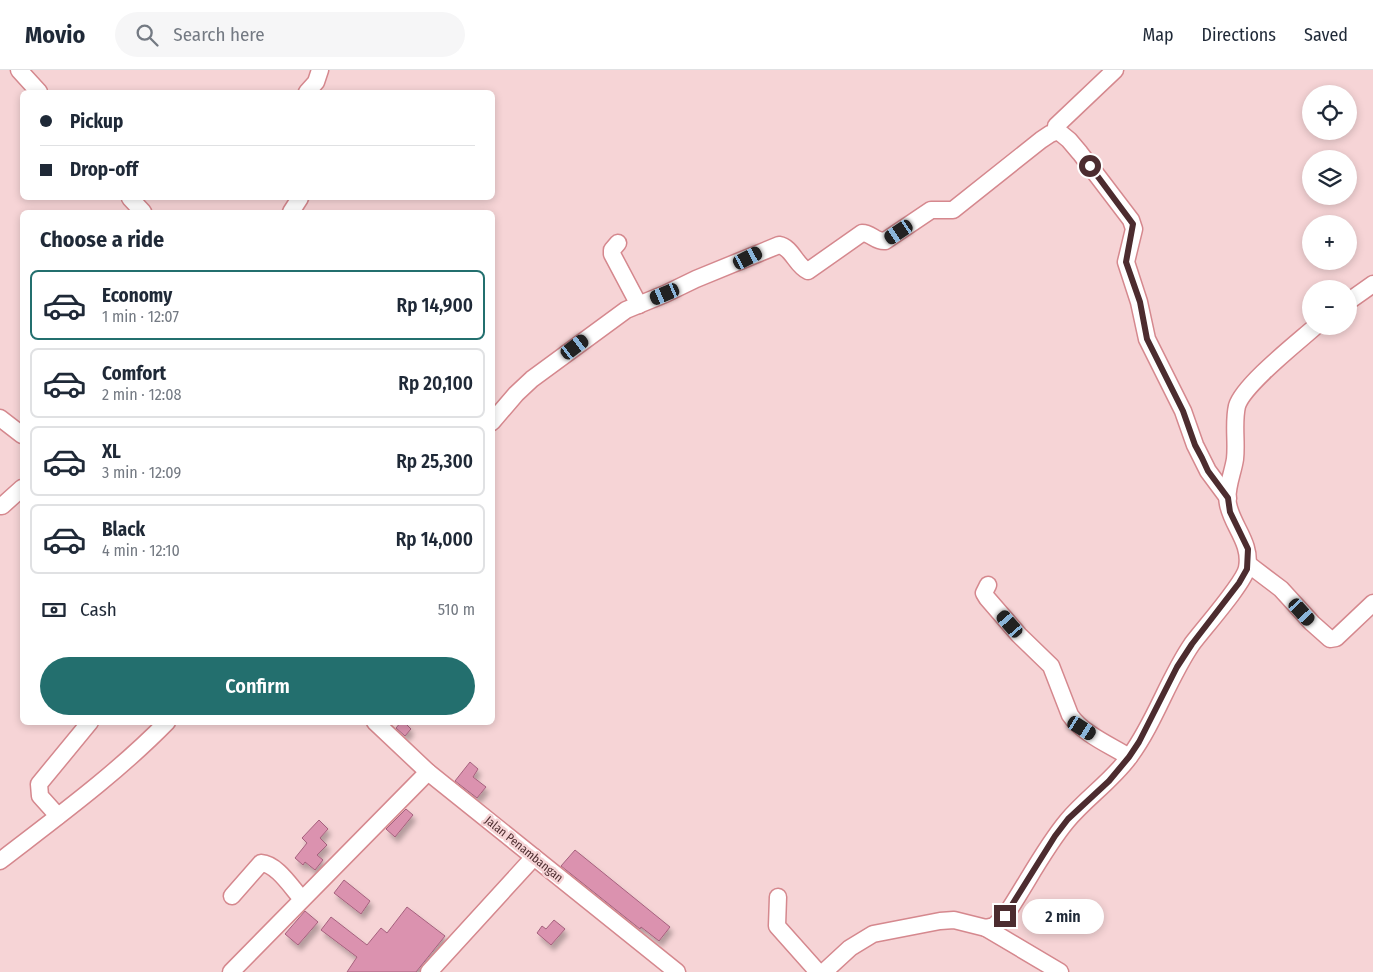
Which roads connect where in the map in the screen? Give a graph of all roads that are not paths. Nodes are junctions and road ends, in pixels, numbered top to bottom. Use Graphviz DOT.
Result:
graph roads {
  1 [pos="19,70"];
  2 [pos="320,70"];
  3 [pos="1116,70"];
  4 [pos="37,90"];
  5 [pos="309,90"];
  6 [pos="1058,131"];
  7 [pos="132,200"];
  8 [pos="141,210"];
  9 [pos="618,243"];
  10 [pos="1373,284"];
  11 [pos="1357,295"];
  12 [pos="639,305"];
  13 [pos="1306,335"];
  14 [pos="495,415"];
  15 [pos="0,418"];
  16 [pos="20,433"];
  17 [pos="20,490"];
  18 [pos="1228,498"];
  19 [pos="0,506"];
  20 [pos="1248,564"];
  21 [pos="988,585"];
  22 [pos="1373,603"];
  23 [pos="88,725"];
  24 [pos="164,725"];
  25 [pos="377,725"];
  26 [pos="1129,757"];
  27 [pos="428,772"];
  28 [pos="58,816"];
  29 [pos="534,857"];
  30 [pos="0,861"];
  31 [pos="232,896"];
  32 [pos="778,897"];
  33 [pos="302,899"];
  34 [pos="986,928"];
  35 [pos="231,972"];
  36 [pos="429,972"];
  37 [pos="677,972"];
  38 [pos="818,972"];
  39 [pos="824,972"];
  40 [pos="1060,972"];
  1 -- 4 [label="street"];
  2 -- 5 [label="street"];
  3 -- 6 [label="street"];
  6 -- 12 [label="street"];
  6 -- 18 [label="street"];
  7 -- 8 [label="street"];
  9 -- 12 [label="street"];
  10 -- 11 [label="street"];
  12 -- 14 [label="street"];
  13 -- 18 [label="street"];
  15 -- 16 [label="street"];
  17 -- 19 [label="street"];
  18 -- 20 [label="street"];
  20 -- 22 [label="street"];
  20 -- 26 [label="street"];
  21 -- 26 [label="street"];
  23 -- 28 [label="street"];
  24 -- 28 [label="street"];
  25 -- 27 [label="street, Jalan Penambangan"];
  26 -- 34 [label="street"];
  27 -- 29 [label="street, Jalan Penambangan"];
  27 -- 33 [label="street"];
  28 -- 30 [label="street"];
  29 -- 36 [label="street"];
  29 -- 37 [label="street, Jalan Penambangan"];
  31 -- 33 [label="street"];
  32 -- 38 [label="street"];
  33 -- 35 [label="street"];
  34 -- 39 [label="street"];
  34 -- 40 [label="street"];
}
